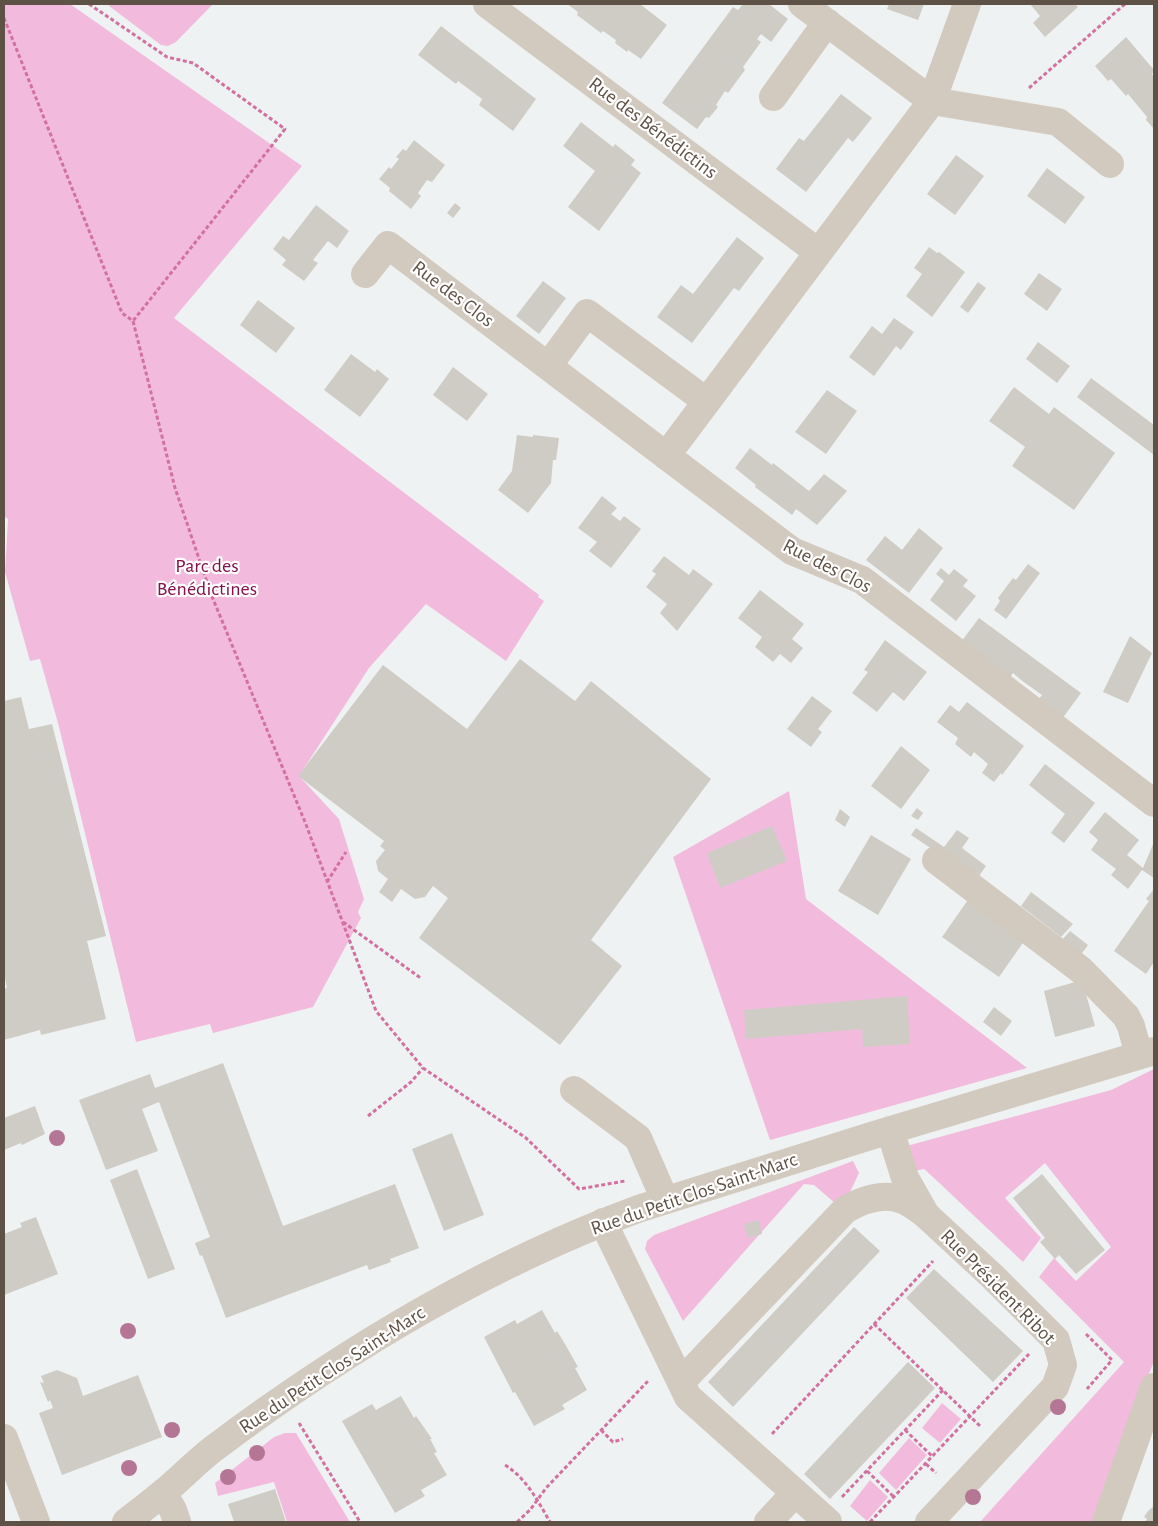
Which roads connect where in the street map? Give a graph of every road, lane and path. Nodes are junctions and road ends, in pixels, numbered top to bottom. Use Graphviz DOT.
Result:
graph roads {
  1 [pos="89,4"];
  2 [pos="487,4"];
  3 [pos="802,4"];
  4 [pos="967,4"];
  5 [pos="1125,4"];
  6 [pos="4,18"];
  7 [pos="827,22"];
  8 [pos="773,97"];
  9 [pos="932,101"];
  10 [pos="1001,113"];
  11 [pos="1110,164"];
  12 [pos="818,252"];
  13 [pos="366,274"];
  14 [pos="133,321"];
  15 [pos="548,366"];
  16 [pos="706,401"];
  17 [pos="666,456"];
  18 [pos="1154,803"];
  19 [pos="346,852"];
  20 [pos="936,860"];
  21 [pos="327,882"];
  22 [pos="342,922"];
  23 [pos="422,979"];
  24 [pos="1147,1053"];
  25 [pos="423,1068"];
  26 [pos="574,1090"];
  27 [pos="368,1116"];
  28 [pos="890,1130"];
  29 [pos="665,1200"];
  30 [pos="638,1209"];
  31 [pos="926,1215"];
  32 [pos="603,1222"];
  33 [pos="953,1241"];
  34 [pos="874,1324"];
  35 [pos="1031,1352"];
  36 [pos="654,1374"];
  37 [pos="682,1382"];
  38 [pos="1154,1387"];
  39 [pos="943,1390"];
  40 [pos="296,1417"];
  41 [pos="970,1417"];
  42 [pos="601,1430"];
  43 [pos="905,1430"];
  44 [pos="4,1438"];
  45 [pos="623,1439"];
  46 [pos="752,1454"];
  47 [pos="932,1456"];
  48 [pos="505,1465"];
  49 [pos="868,1471"];
  50 [pos="163,1493"];
  51 [pos="795,1493"];
  52 [pos="894,1496"];
  53 [pos="538,1500"];
  54 [pos="833,1511"];
  55 [pos="36,1522"];
  56 [pos="126,1522"];
  57 [pos="177,1522"];
  58 [pos="360,1522"];
  59 [pos="517,1522"];
  60 [pos="550,1522"];
  61 [pos="768,1522"];
  62 [pos="870,1522"];
  63 [pos="929,1522"];
  64 [pos="1106,1522"];
  1 -- 14 [label="path"];
  2 -- 12 [label="street, Rue des Bénédictins"];
  3 -- 7 [label="street"];
  4 -- 9 [label="street"];
  5 -- 10 [label="path"];
  6 -- 14 [label="path"];
  7 -- 8 [label="street"];
  7 -- 9 [label="street"];
  9 -- 10 [label="street"];
  9 -- 12 [label="street"];
  10 -- 11 [label="street"];
  12 -- 16 [label="street"];
  13 -- 15 [label="street, Rue des Clos"];
  14 -- 21 [label="path"];
  15 -- 16 [label="street"];
  15 -- 17 [label="street, Rue des Clos"];
  16 -- 17 [label="street"];
  17 -- 18 [label="street, Rue des Clos"];
  19 -- 21 [label="path"];
  20 -- 24 [label="street"];
  21 -- 22 [label="path"];
  22 -- 23 [label="path"];
  22 -- 25 [label="path"];
  24 -- 28 [label="street, Rue du Petit Clos Saint-Marc"];
  25 -- 27 [label="path"];
  25 -- 30 [label="path"];
  26 -- 29 [label="street"];
  28 -- 29 [label="street, Rue du Petit Clos Saint-Marc"];
  28 -- 31 [label="street, Rue Président Ribot"];
  29 -- 30 [label="street, Rue du Petit Clos Saint-Marc"];
  30 -- 32 [label="street, Rue du Petit Clos Saint-Marc"];
  31 -- 33 [label="street, Rue Président Ribot"];
  31 -- 37 [label="street, Rue Président Ribot"];
  32 -- 37 [label="street"];
  32 -- 50 [label="street, Rue du Petit Clos Saint-Marc"];
  33 -- 34 [label="path"];
  33 -- 63 [label="street, Rue Président Ribot"];
  34 -- 39 [label="path"];
  34 -- 46 [label="path"];
  35 -- 41 [label="path"];
  36 -- 42 [label="path"];
  37 -- 46 [label="street"];
  38 -- 64 [label="street"];
  39 -- 41 [label="path"];
  39 -- 43 [label="path"];
  40 -- 58 [label="path"];
  41 -- 47 [label="path"];
  42 -- 45 [label="path"];
  42 -- 53 [label="path"];
  43 -- 47 [label="path"];
  43 -- 49 [label="path"];
  44 -- 55 [label="street"];
  46 -- 51 [label="street"];
  47 -- 52 [label="path"];
  48 -- 53 [label="path"];
  49 -- 52 [label="path"];
  49 -- 54 [label="path"];
  50 -- 56 [label="street, Rue du Petit Clos Saint-Marc"];
  50 -- 57 [label="street"];
  51 -- 54 [label="street"];
  51 -- 61 [label="street"];
  52 -- 62 [label="path"];
  53 -- 59 [label="path"];
  53 -- 60 [label="path"];
}
